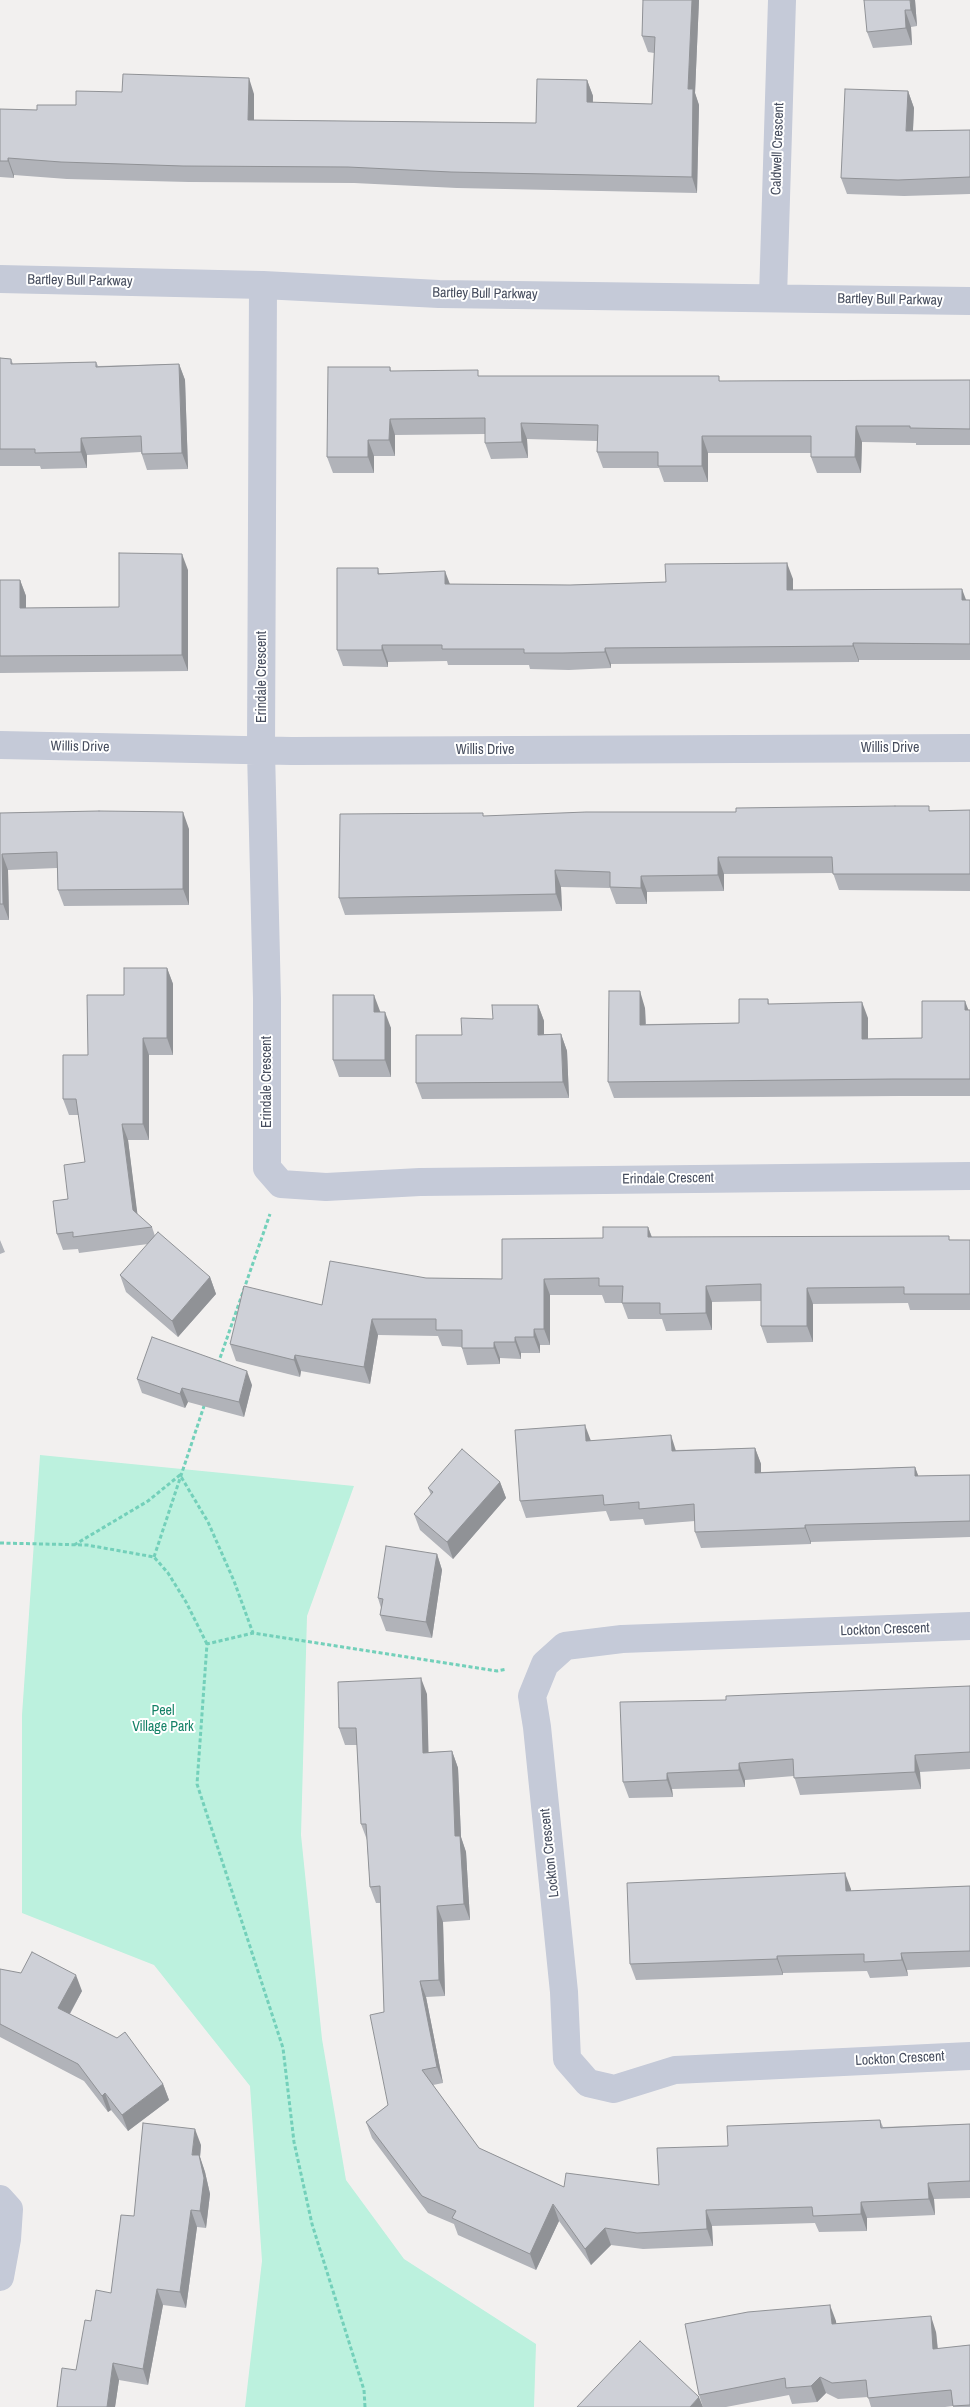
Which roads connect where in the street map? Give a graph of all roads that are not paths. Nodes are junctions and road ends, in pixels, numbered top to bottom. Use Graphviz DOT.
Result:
graph roads {
  1 [pos="782,0"];
  2 [pos="0,278"];
  3 [pos="263,285"];
  4 [pos="773,297"];
  5 [pos="970,301"];
  6 [pos="0,745"];
  7 [pos="970,748"];
  8 [pos="261,750"];
  9 [pos="970,1176"];
  10 [pos="970,1626"];
  11 [pos="970,2056"];
  12 [pos="0,2199"];
  13 [pos="0,2277"];
  1 -- 4 [label="street, Caldwell Crescent"];
  2 -- 3 [label="street, Bartley Bull Parkway"];
  3 -- 4 [label="street, Bartley Bull Parkway"];
  3 -- 8 [label="street, Erindale Crescent"];
  4 -- 5 [label="street, Bartley Bull Parkway"];
  6 -- 8 [label="street, Willis Drive"];
  7 -- 8 [label="street, Willis Drive"];
  8 -- 9 [label="street, Erindale Crescent"];
  10 -- 11 [label="street, Lockton Crescent"];
  12 -- 13 [label="street"];
}
